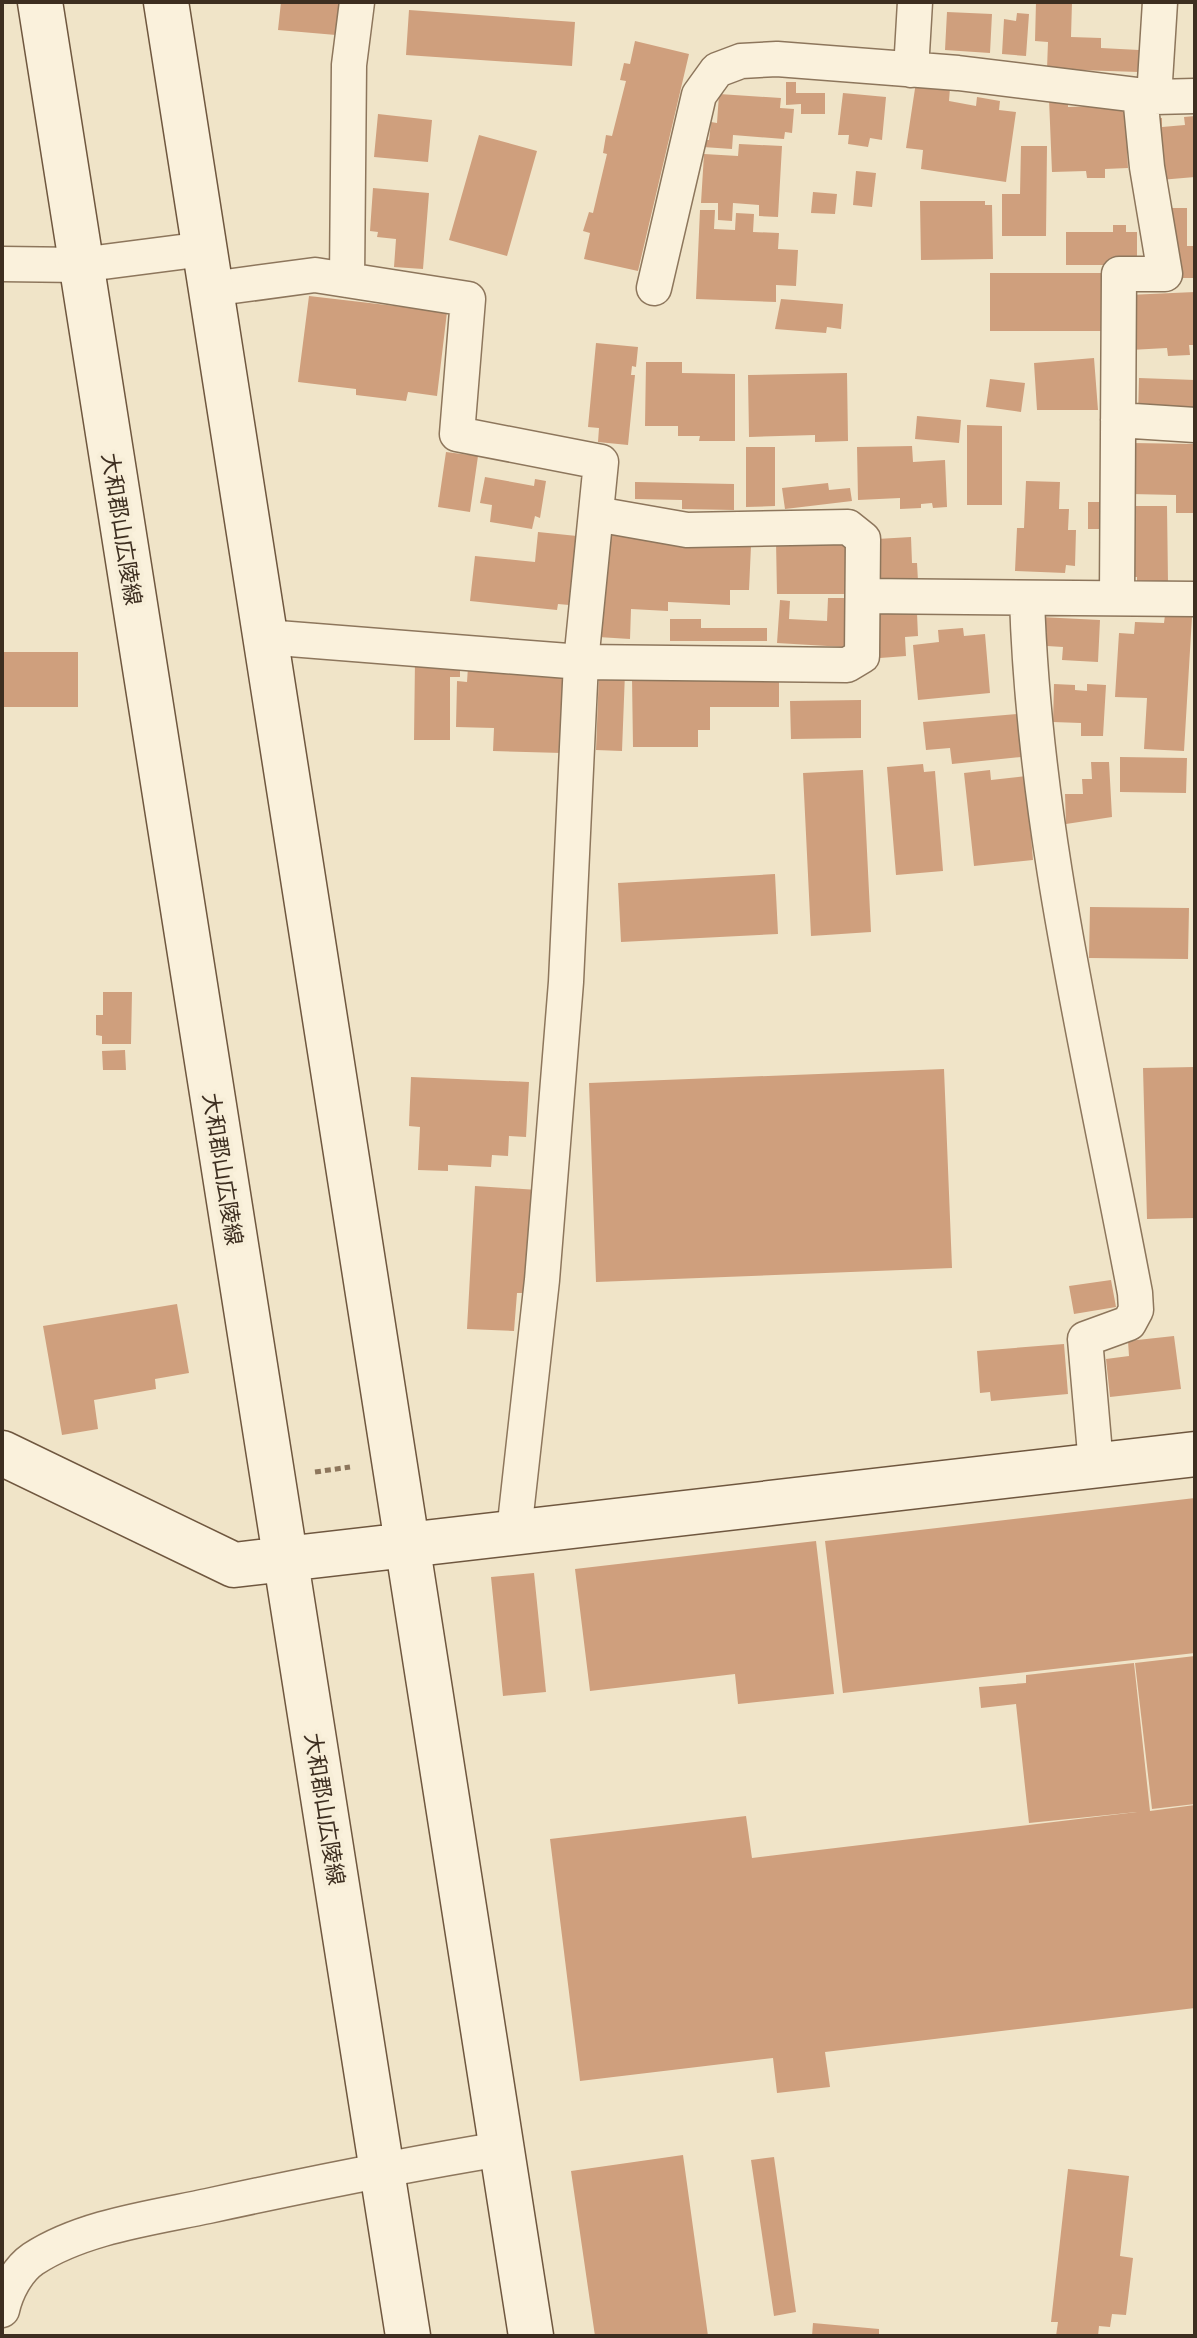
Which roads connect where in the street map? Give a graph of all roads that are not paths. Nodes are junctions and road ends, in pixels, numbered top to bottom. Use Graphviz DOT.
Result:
graph roads {
  1 [pos="40,2"];
  2 [pos="166,2"];
  3 [pos="357,2"];
  4 [pos="915,2"];
  5 [pos="1160,2"];
  6 [pos="911,70"];
  7 [pos="1147,96"];
  8 [pos="1195,96"];
  9 [pos="2,264"];
  10 [pos="80,265"];
  11 [pos="207,269"];
  12 [pos="347,280"];
  13 [pos="654,288"];
  14 [pos="1118,420"];
  15 [pos="1195,425"];
  16 [pos="596,514"];
  17 [pos="863,596"];
  18 [pos="1117,597"];
  19 [pos="1027,598"];
  20 [pos="1195,599"];
  21 [pos="265,637"];
  22 [pos="581,662"];
  23 [pos="2,1453"];
  24 [pos="1195,1454"];
  25 [pos="1096,1465"];
  26 [pos="514,1532"];
  27 [pos="407,1544"];
  28 [pos="285,1560"];
  29 [pos="501,2149"];
  30 [pos="383,2168"];
  31 [pos="2,2310"];
  32 [pos="408,2336"];
  33 [pos="531,2336"];
  1 -- 10 [label="main road, 大和郡山広陵線"];
  2 -- 11 [label="main road"];
  3 -- 12 [label="street"];
  4 -- 6 [label="street"];
  5 -- 7 [label="street"];
  6 -- 7 [label="street"];
  6 -- 13 [label="street"];
  7 -- 8 [label="street"];
  7 -- 14 [label="street"];
  9 -- 10 [label="street"];
  10 -- 11 [label="street"];
  10 -- 28 [label="main road, 大和郡山広陵線"];
  11 -- 12 [label="street"];
  11 -- 21 [label="main road"];
  12 -- 16 [label="street"];
  14 -- 15 [label="street"];
  14 -- 18 [label="street"];
  16 -- 17 [label="street"];
  16 -- 22 [label="street"];
  17 -- 19 [label="street"];
  17 -- 22 [label="street"];
  18 -- 19 [label="street"];
  18 -- 20 [label="street"];
  19 -- 25 [label="street"];
  21 -- 22 [label="street"];
  21 -- 27 [label="main road"];
  22 -- 26 [label="street"];
  23 -- 28 [label="main road"];
  24 -- 25 [label="main road"];
  25 -- 26 [label="main road"];
  26 -- 27 [label="main road"];
  27 -- 28 [label="main road"];
  27 -- 29 [label="main road"];
  28 -- 30 [label="main road, 大和郡山広陵線"];
  29 -- 30 [label="street"];
  29 -- 33 [label="main road"];
  30 -- 31 [label="street"];
  30 -- 32 [label="main road, 大和郡山広陵線"];
}
